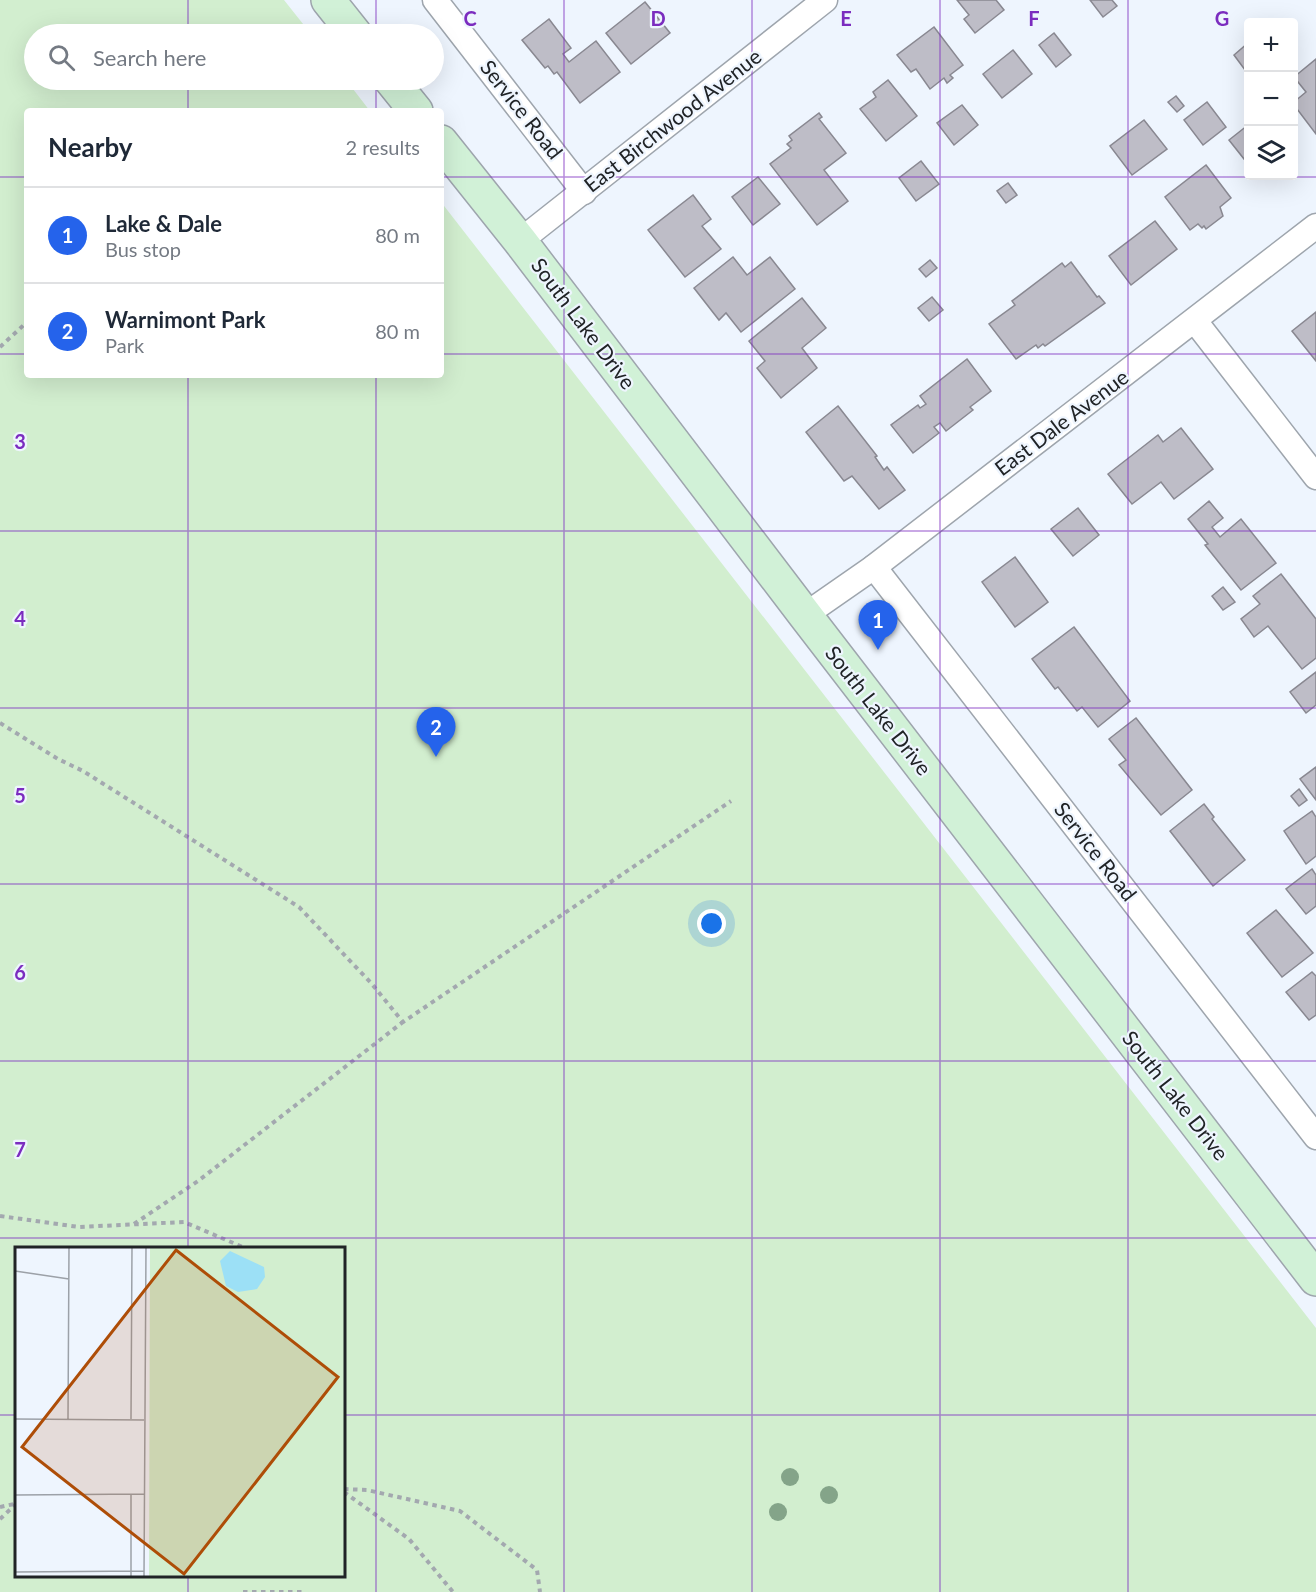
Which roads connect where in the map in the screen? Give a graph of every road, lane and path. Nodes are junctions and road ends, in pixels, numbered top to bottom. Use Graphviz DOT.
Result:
graph roads {
  1 [pos="328,0"];
  2 [pos="435,0"];
  3 [pos="825,0"];
  4 [pos="348,24"];
  5 [pos="399,90"];
  6 [pos="414,108"];
  7 [pos="444,146"];
  8 [pos="584,192"];
  9 [pos="1316,226"];
  10 [pos="520,241"];
  11 [pos="1195,321"];
  12 [pos="24,325"];
  13 [pos="0,347"];
  14 [pos="1316,477"];
  15 [pos="874,567"];
  16 [pos="805,615"];
  17 [pos="0,723"];
  18 [pos="731,801"];
  19 [pos="403,1022"];
  20 [pos="1316,1137"];
  21 [pos="0,1216"];
  22 [pos="134,1224"];
  23 [pos="243,1247"];
  24 [pos="1316,1279"];
  25 [pos="345,1490"];
  26 [pos="345,1491"];
  27 [pos="15,1504"];
  28 [pos="15,1505"];
  29 [pos="0,1507"];
  30 [pos="0,1519"];
  31 [pos="243,1592"];
  32 [pos="306,1592"];
  33 [pos="453,1592"];
  34 [pos="540,1592"];
  1 -- 4 [label="main road"];
  2 -- 8 [label="street, Service Road"];
  3 -- 8 [label="street, East Birchwood Avenue"];
  5 -- 6 [label="main road"];
  7 -- 10 [label="main road, South Lake Drive"];
  8 -- 10 [label="street, East Birchwood Avenue"];
  9 -- 11 [label="street, East Dale Avenue"];
  10 -- 16 [label="main road, South Lake Drive"];
  11 -- 14 [label="street"];
  11 -- 15 [label="street, East Dale Avenue"];
  12 -- 13 [label="path"];
  15 -- 16 [label="street, East Dale Avenue"];
  15 -- 20 [label="street, Service Road"];
  16 -- 24 [label="main road, South Lake Drive"];
  17 -- 19 [label="path"];
  18 -- 19 [label="path"];
  19 -- 22 [label="path"];
  21 -- 22 [label="path"];
  22 -- 23 [label="path"];
  25 -- 34 [label="path"];
  26 -- 33 [label="path"];
  27 -- 29 [label="path"];
  28 -- 30 [label="path"];
  31 -- 32 [label="path"];
}
